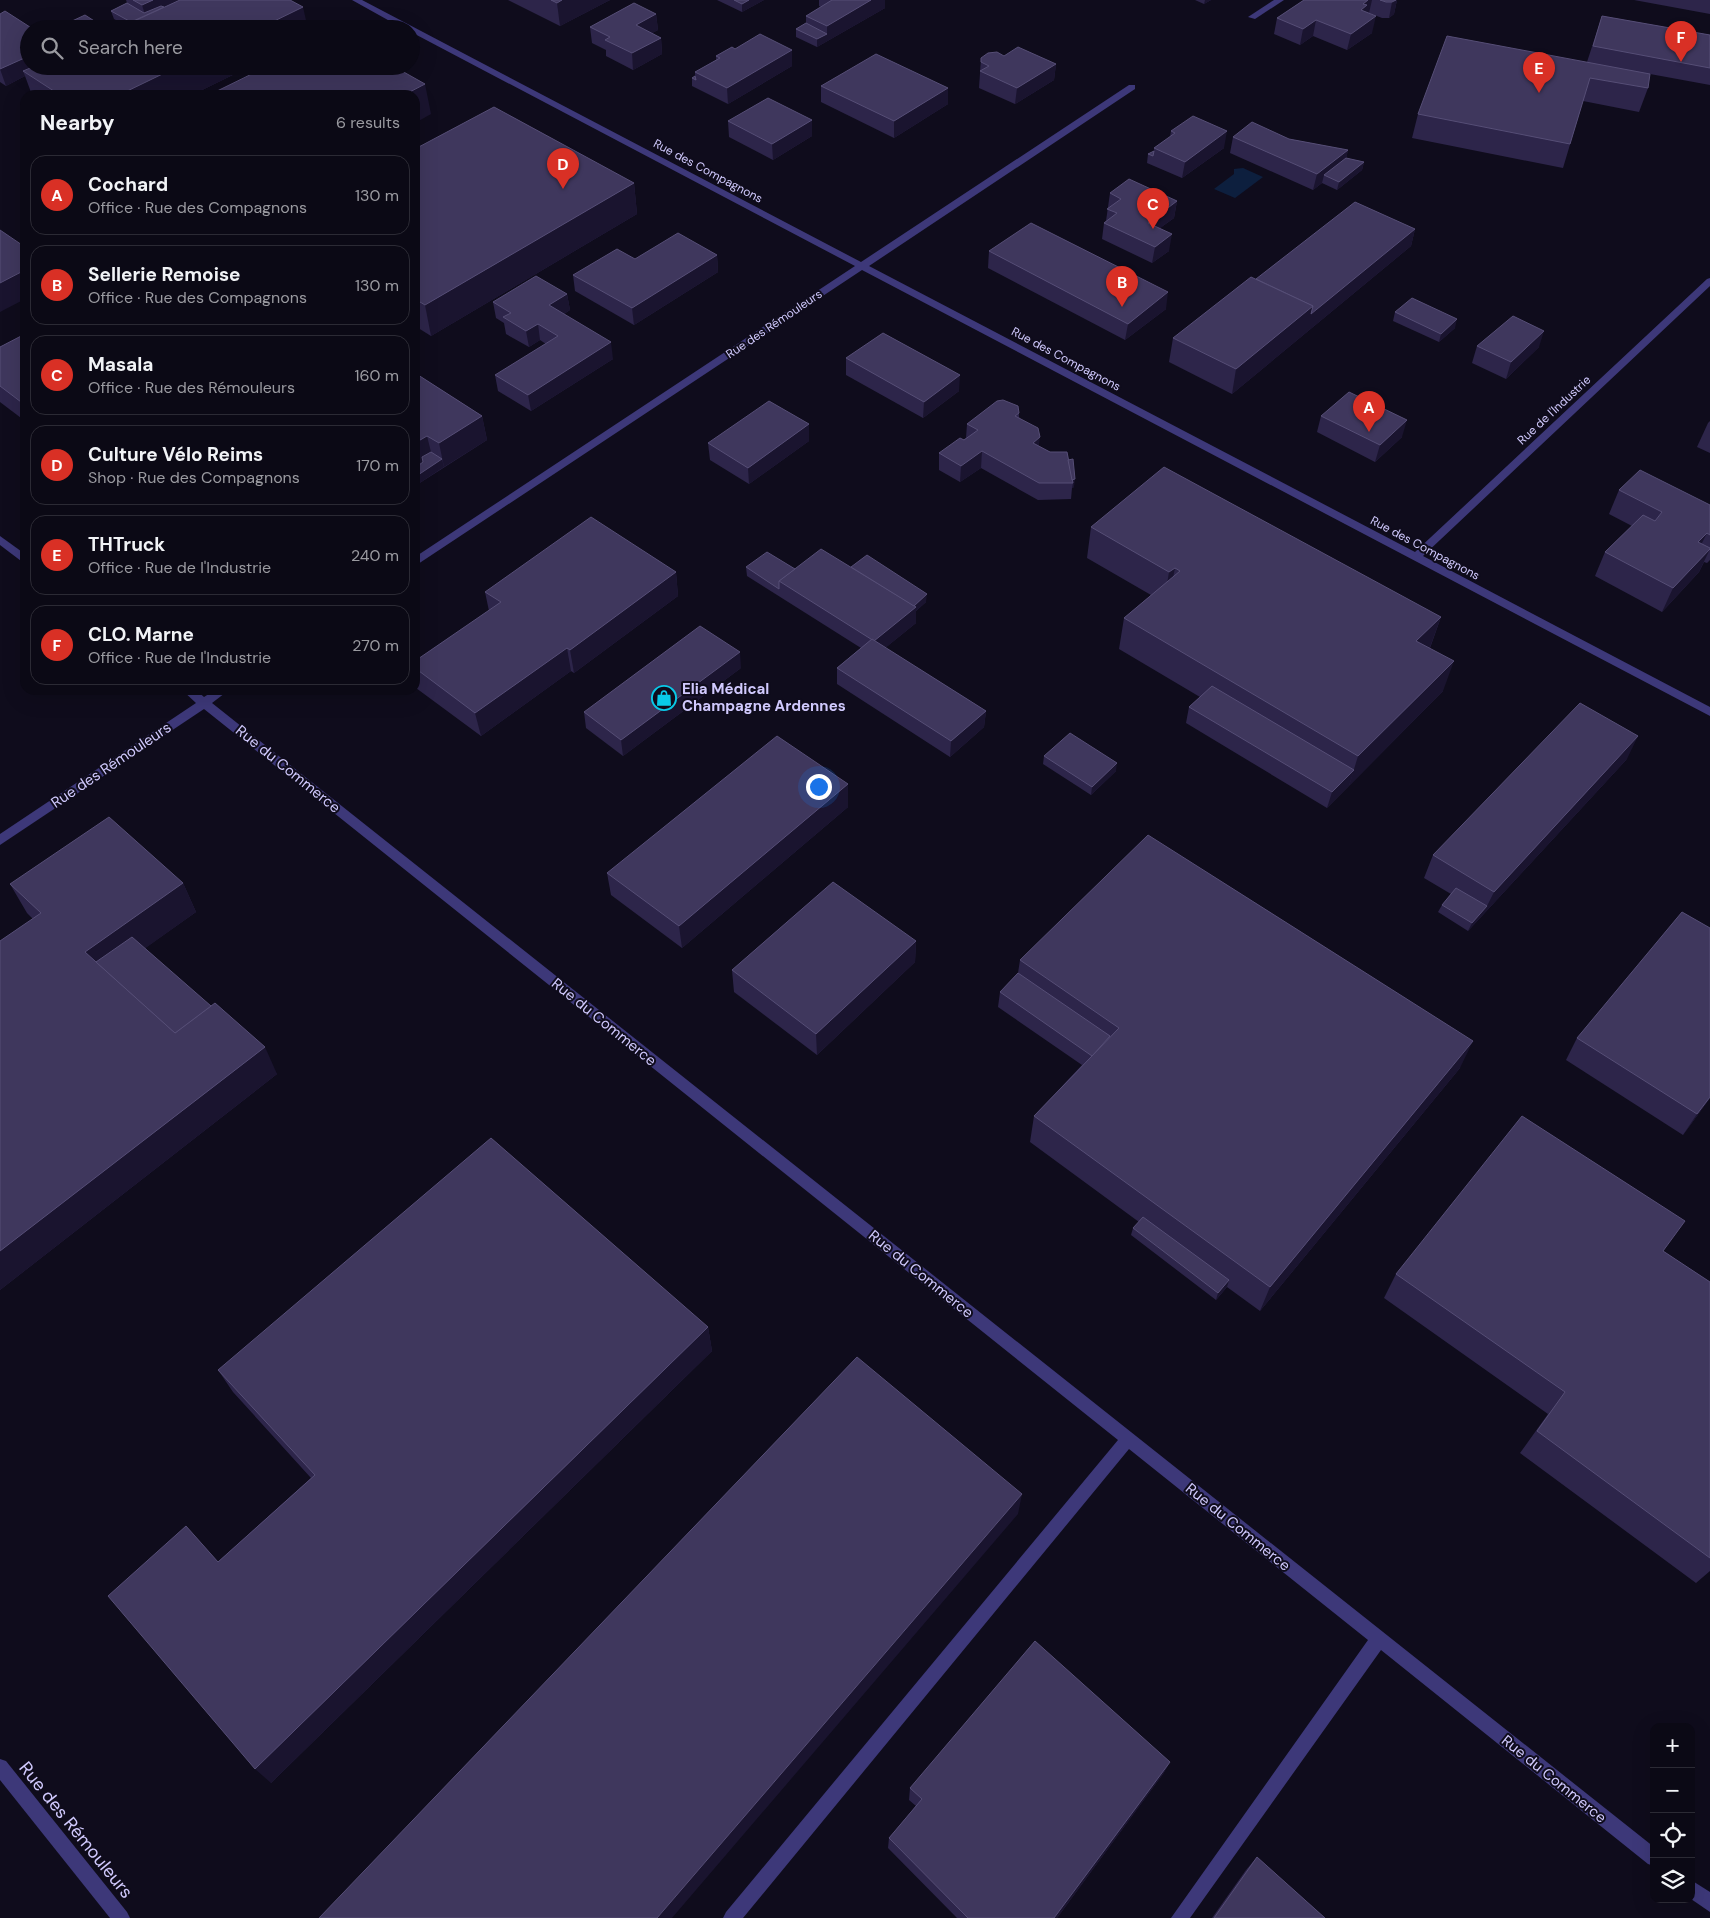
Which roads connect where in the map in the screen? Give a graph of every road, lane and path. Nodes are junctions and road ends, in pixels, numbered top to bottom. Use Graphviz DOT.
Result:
graph roads {
  1 [pos="356,0"];
  2 [pos="1280,0"];
  3 [pos="1252,17"];
  4 [pos="394,20"];
  5 [pos="420,34"];
  6 [pos="1132,86"];
  7 [pos="862,266"];
  8 [pos="1710,281"];
  9 [pos="0,540"];
  10 [pos="20,556"];
  11 [pos="1416,557"];
  12 [pos="420,559"];
  13 [pos="194,695"];
  14 [pos="215,695"];
  15 [pos="204,703"];
  16 [pos="1710,712"];
  17 [pos="0,840"];
  18 [pos="1128,1439"];
  19 [pos="1379,1639"];
  20 [pos="0,1767"];
  21 [pos="1650,1855"];
  22 [pos="1695,1891"];
  23 [pos="1710,1903"];
  24 [pos="120,1918"];
  25 [pos="732,1918"];
  26 [pos="1180,1918"];
  1 -- 4 [label="street, Rue des Compagnons"];
  2 -- 3 [label="street"];
  5 -- 7 [label="street, Rue des Compagnons"];
  6 -- 7 [label="street, Rue des Rémouleurs"];
  7 -- 11 [label="street, Rue des Compagnons"];
  7 -- 12 [label="street, Rue des Rémouleurs"];
  8 -- 11 [label="street, Rue de l'Industrie"];
  9 -- 10 [label="street"];
  11 -- 16 [label="street, Rue des Compagnons"];
  13 -- 15 [label="street, Rue du Commerce"];
  14 -- 15 [label="street, Rue des Rémouleurs"];
  15 -- 17 [label="street, Rue des Rémouleurs"];
  15 -- 18 [label="street, Rue du Commerce"];
  18 -- 19 [label="street, Rue du Commerce"];
  18 -- 25 [label="street"];
  19 -- 21 [label="street, Rue du Commerce"];
  19 -- 26 [label="street"];
  20 -- 24 [label="street, Rue des Rémouleurs"];
  22 -- 23 [label="street"];
}
